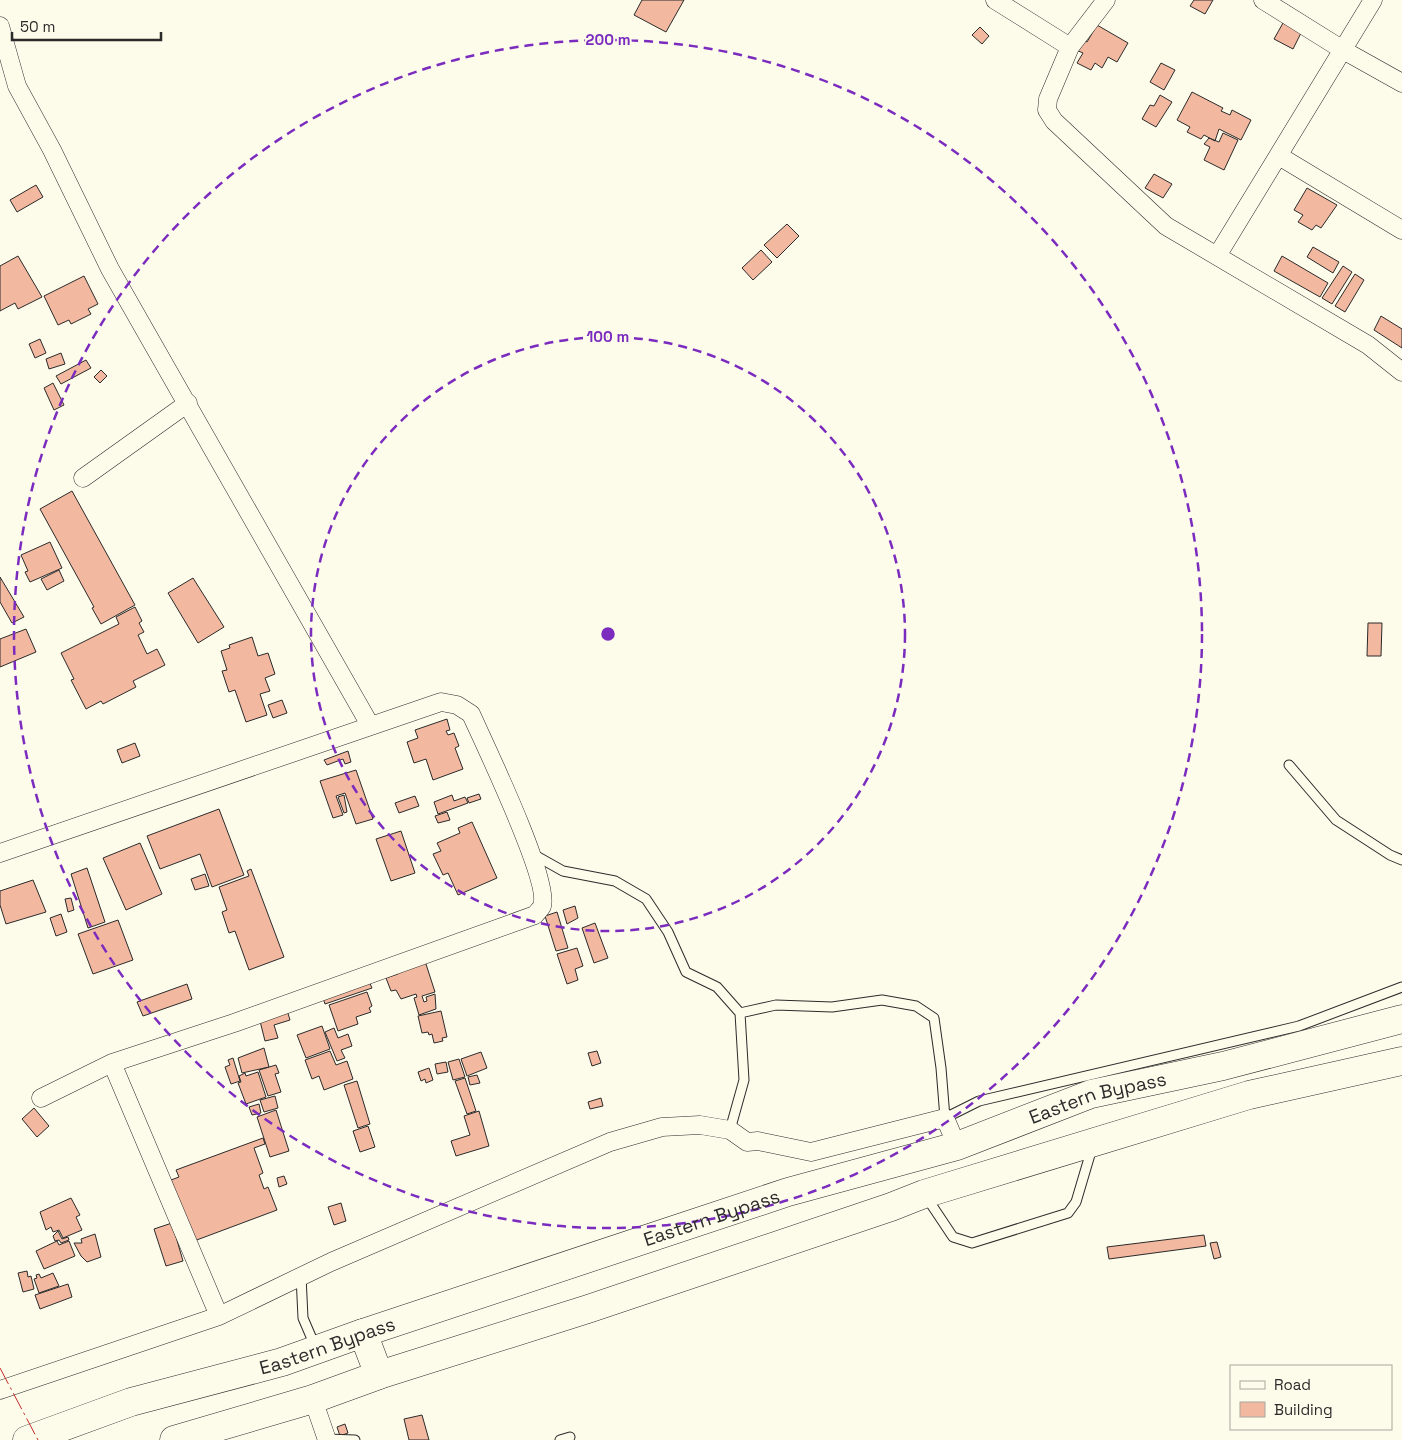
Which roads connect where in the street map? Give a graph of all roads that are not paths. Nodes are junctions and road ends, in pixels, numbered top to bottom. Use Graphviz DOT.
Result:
graph roads {
  1 [pos="995,0"];
  2 [pos="1106,0"];
  3 [pos="1263,0"];
  4 [pos="1373,0"];
  5 [pos="0,26"];
  6 [pos="1070,47"];
  7 [pos="1343,50"];
  8 [pos="1402,83"];
  9 [pos="1279,156"];
  10 [pos="1402,230"];
  11 [pos="1217,256"];
  12 [pos="1402,372"];
  13 [pos="188,403"];
  14 [pos="83,478"];
  15 [pos="370,725"];
  16 [pos="1289,765"];
  17 [pos="0,853"];
  18 [pos="532,853"];
  19 [pos="1402,860"];
  20 [pos="1402,987"];
  21 [pos="740,1013"];
  22 [pos="1402,1019"];
  23 [pos="1402,1062"];
  24 [pos="112,1063"];
  25 [pos="41,1098"];
  26 [pos="945,1118"];
  27 [pos="730,1130"];
  28 [pos="1094,1143"];
  29 [pos="958,1146"];
  30 [pos="924,1194"];
  31 [pos="301,1276"];
  32 [pos="219,1316"];
  33 [pos="363,1333"];
  34 [pos="316,1349"];
  35 [pos="379,1375"];
  36 [pos="0,1390"];
  37 [pos="313,1398"];
  38 [pos="570,1437"];
  39 [pos="326,1439"];
  40 [pos="27,1440"];
  41 [pos="174,1440"];
  42 [pos="355,1440"];
  43 [pos="560,1440"];
  1 -- 6 [label="street"];
  2 -- 6 [label="street"];
  3 -- 7 [label="street"];
  4 -- 7 [label="street"];
  5 -- 13 [label="street"];
  6 -- 11 [label="street"];
  7 -- 8 [label="street"];
  7 -- 9 [label="street"];
  9 -- 10 [label="street"];
  9 -- 11 [label="street"];
  11 -- 12 [label="street"];
  13 -- 14 [label="street"];
  13 -- 15 [label="street"];
  15 -- 17 [label="street"];
  15 -- 18 [label="street"];
  16 -- 19 [label="lane"];
  18 -- 21 [label="lane"];
  18 -- 24 [label="street"];
  20 -- 26 [label="lane"];
  21 -- 26 [label="lane"];
  21 -- 27 [label="lane"];
  22 -- 29 [label="main road, Eastern Bypass"];
  23 -- 28 [label="main road"];
  24 -- 25 [label="street"];
  24 -- 32 [label="street"];
  26 -- 27 [label="street"];
  26 -- 29 [label="street"];
  27 -- 31 [label="street"];
  28 -- 30 [label="main road"];
  28 -- 30 [label="lane"];
  29 -- 33 [label="main road, Eastern Bypass"];
  30 -- 35 [label="main road"];
  31 -- 32 [label="street"];
  31 -- 34 [label="lane"];
  32 -- 36 [label="street"];
  33 -- 34 [label="main road, Eastern Bypass"];
  33 -- 35 [label="main road"];
  34 -- 40 [label="main road, Eastern Bypass"];
  35 -- 37 [label="main road"];
  37 -- 39 [label="street"];
  37 -- 41 [label="main road"];
  38 -- 43 [label="lane"];
  39 -- 42 [label="lane"];
}
